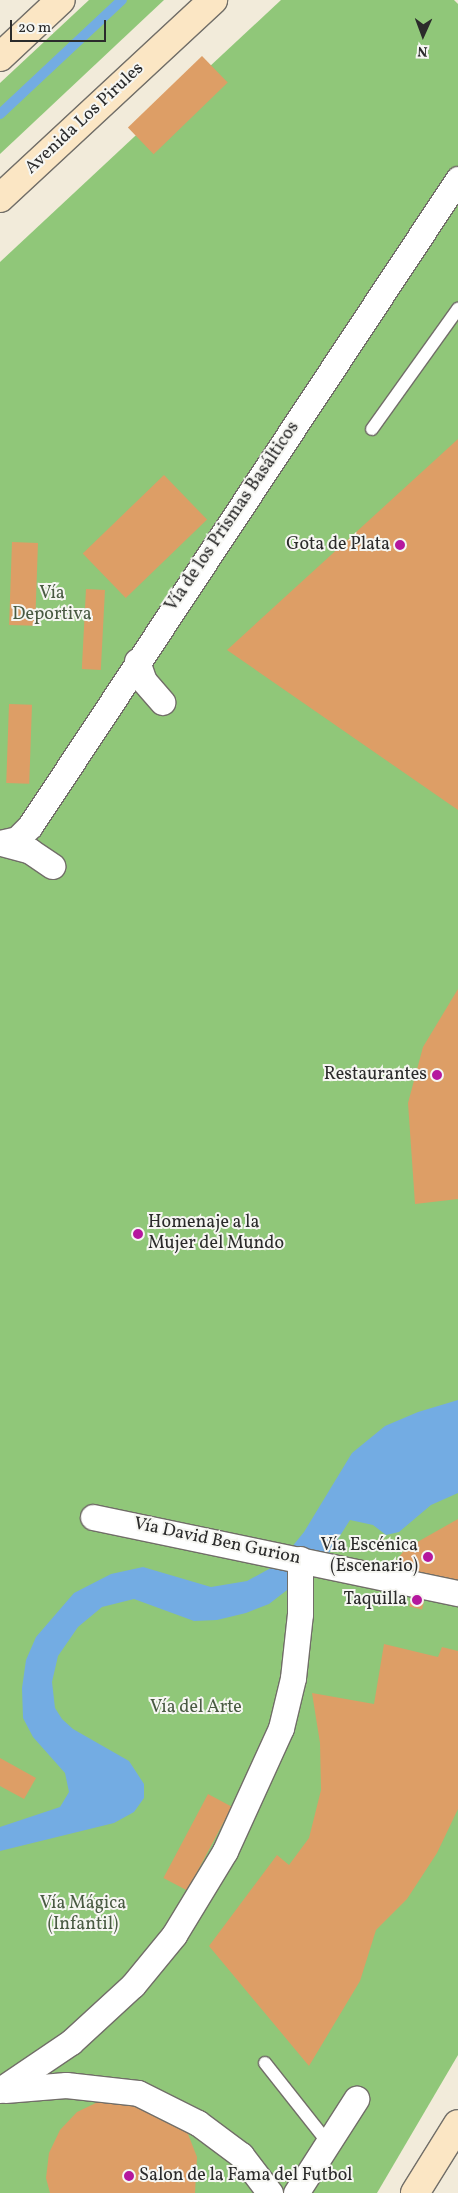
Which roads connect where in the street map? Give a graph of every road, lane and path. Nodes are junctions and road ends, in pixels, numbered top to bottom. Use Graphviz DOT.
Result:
graph roads {
  1 [pos="62,0"];
  2 [pos="213,0"];
  3 [pos="0,57"];
  4 [pos="458,179"];
  5 [pos="0,198"];
  6 [pos="458,309"];
  7 [pos="372,429"];
  8 [pos="137,661"];
  9 [pos="162,702"];
  10 [pos="1,843"];
  11 [pos="52,866"];
  12 [pos="93,1517"];
  13 [pos="300,1559"];
  14 [pos="458,1593"];
  15 [pos="266,2063"];
  16 [pos="0,2090"];
  17 [pos="356,2099"];
  18 [pos="458,2124"];
  19 [pos="329,2144"];
  20 [pos="270,2193"];
  21 [pos="296,2193"];
  22 [pos="415,2193"];
  1 -- 3 [label="street"];
  2 -- 5 [label="street, Avenida Los Pirules"];
  4 -- 8 [label="street, Vía de los Prismas Basálticos"];
  6 -- 7 [label="lane"];
  8 -- 9 [label="street"];
  8 -- 10 [label="street, Vía de los Prismas Basálticos"];
  10 -- 11 [label="street"];
  12 -- 13 [label="street, Vía David Ben Gurion"];
  13 -- 14 [label="street, Vía David Ben Gurion"];
  13 -- 16 [label="street"];
  15 -- 19 [label="lane"];
  16 -- 20 [label="street"];
  17 -- 19 [label="street"];
  18 -- 22 [label="street"];
  19 -- 21 [label="street"];
}
